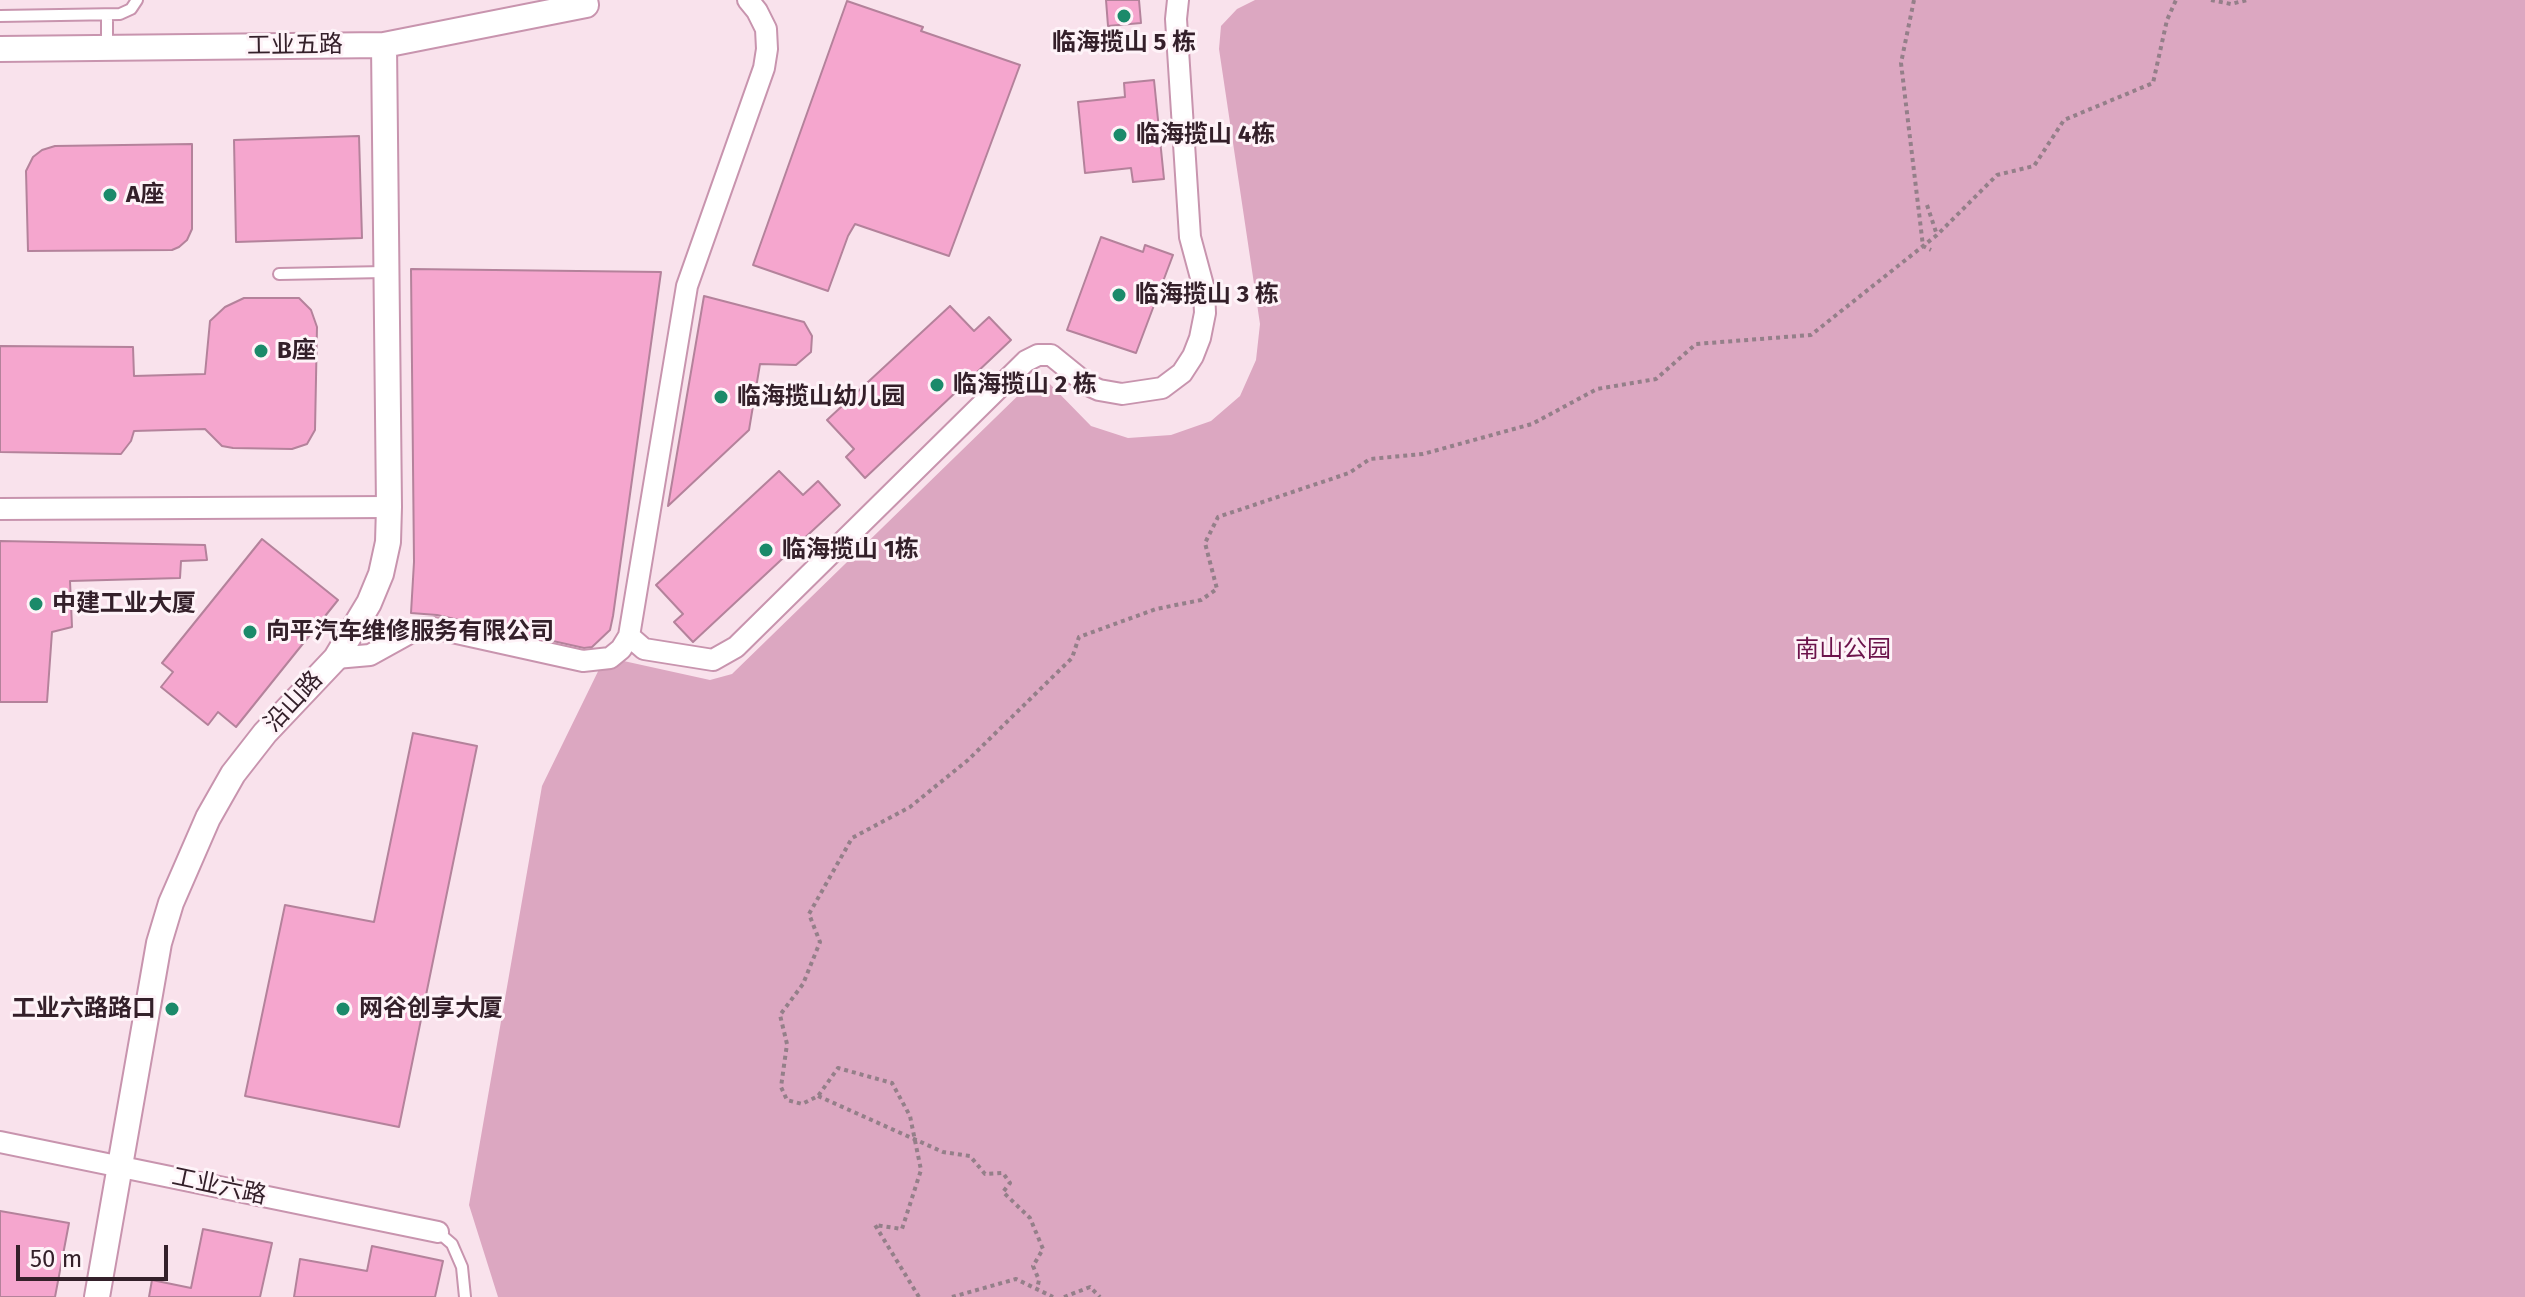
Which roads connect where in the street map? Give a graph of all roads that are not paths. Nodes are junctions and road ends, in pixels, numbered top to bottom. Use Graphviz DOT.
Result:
graph roads {
  1 [pos="137,0"];
  2 [pos="748,0"];
  3 [pos="1178,0"];
  4 [pos="591,2"];
  5 [pos="107,15"];
  6 [pos="0,16"];
  7 [pos="384,45"];
  8 [pos="107,48"];
  9 [pos="0,49"];
  10 [pos="387,272"];
  11 [pos="279,274"];
  12 [pos="389,507"];
  13 [pos="0,509"];
  14 [pos="629,636"];
  15 [pos="336,658"];
  16 [pos="0,1142"];
  17 [pos="120,1167"];
  18 [pos="438,1232"];
  19 [pos="97,1297"];
  20 [pos="465,1297"];
  1 -- 5 [label="lane"];
  2 -- 14 [label="street"];
  3 -- 14 [label="street"];
  4 -- 7 [label="street, 工业五路"];
  5 -- 6 [label="lane"];
  5 -- 8 [label="lane"];
  7 -- 8 [label="street, 工业五路"];
  7 -- 10 [label="street, 沿山路"];
  8 -- 9 [label="street, 工业五路"];
  10 -- 11 [label="lane"];
  10 -- 12 [label="street, 沿山路"];
  12 -- 13 [label="street"];
  12 -- 15 [label="street, 沿山路"];
  14 -- 15 [label="street"];
  15 -- 17 [label="street, 沿山路"];
  16 -- 17 [label="street, 工业六路"];
  17 -- 18 [label="street, 工业六路"];
  17 -- 19 [label="street, 沿山路"];
  18 -- 20 [label="lane"];
}
